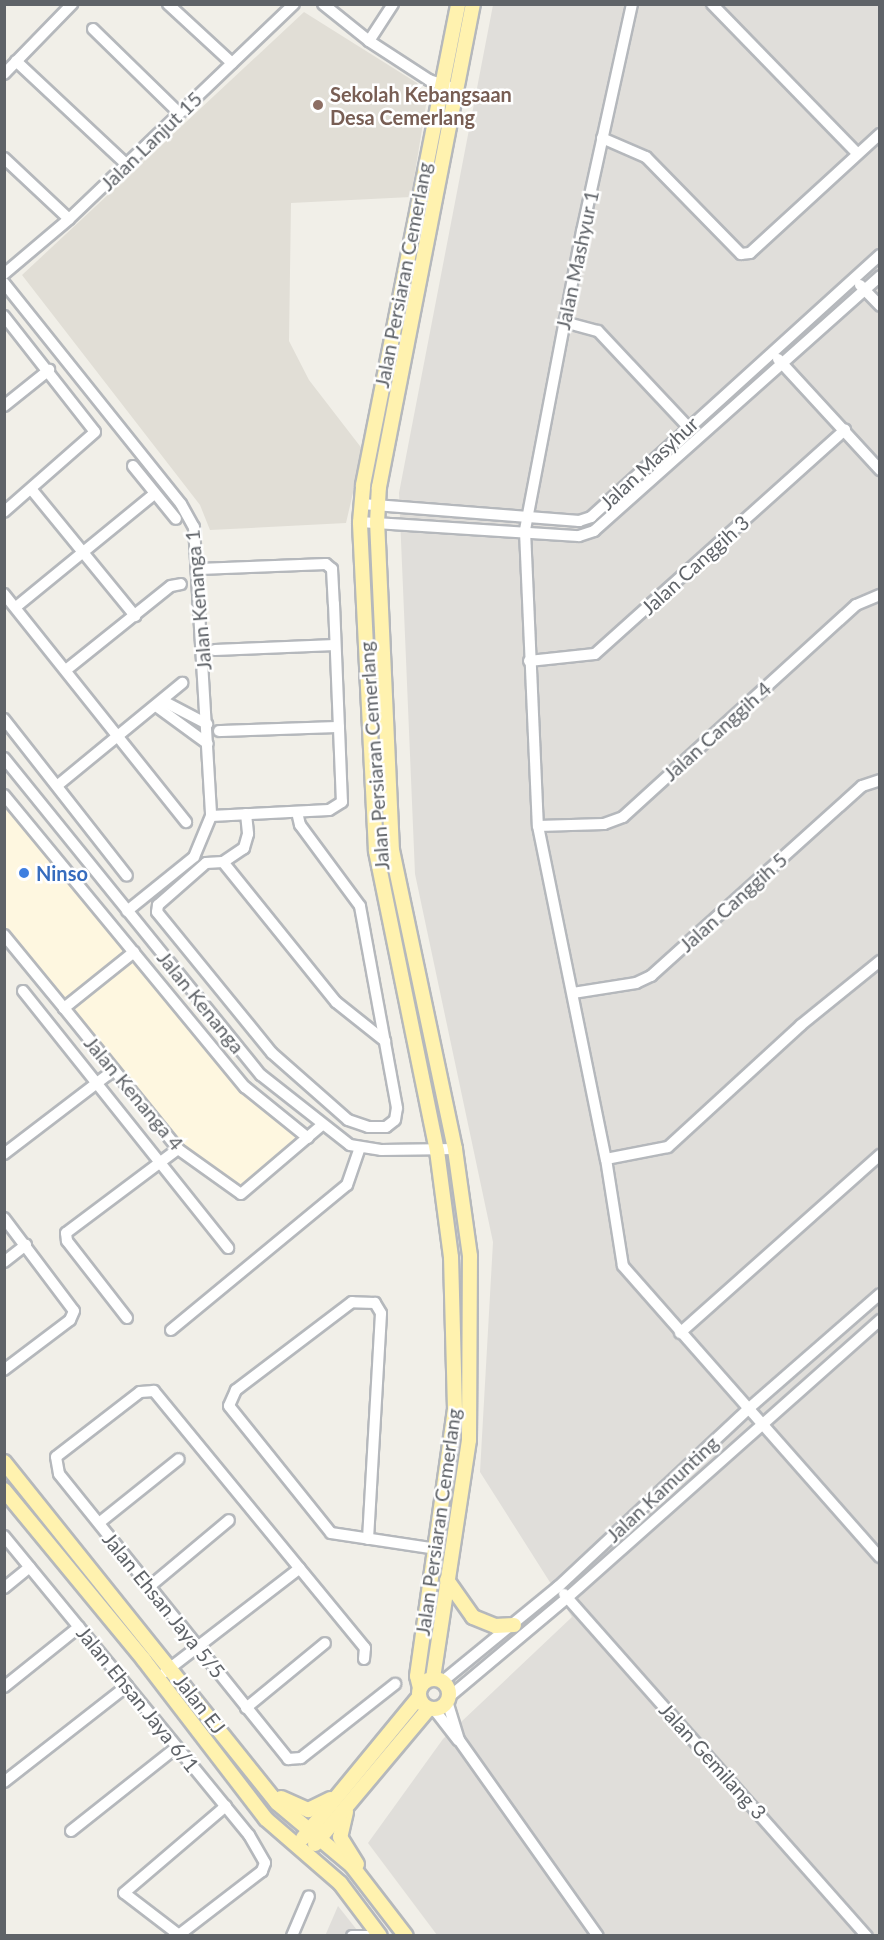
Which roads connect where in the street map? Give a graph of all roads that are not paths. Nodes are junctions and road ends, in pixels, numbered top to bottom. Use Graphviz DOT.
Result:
graph roads {
  1 [pos="72,4"];
  2 [pos="168,4"];
  3 [pos="277,4"];
  4 [pos="294,4"];
  5 [pos="323,4"];
  6 [pos="393,4"];
  7 [pos="458,4"];
  8 [pos="473,4"];
  9 [pos="632,4"];
  10 [pos="712,4"];
  11 [pos="286,13"];
  12 [pos="93,29"];
  13 [pos="369,41"];
  14 [pos="16,61"];
  15 [pos="232,63"];
  16 [pos="4,74"];
  17 [pos="441,85"];
  18 [pos="457,87"];
  19 [pos="179,113"];
  20 [pos="879,134"];
  21 [pos="602,138"];
  22 [pos="857,153"];
  23 [pos="4,158"];
  24 [pos="125,163"];
  25 [pos="69,219"];
  26 [pos="879,255"];
  27 [pos="4,274"];
  28 [pos="879,276"];
  29 [pos="854,278"];
  30 [pos="4,283"];
  31 [pos="864,290"];
  32 [pos="879,306"];
  33 [pos="4,315"];
  34 [pos="564,322"];
  35 [pos="771,353"];
  36 [pos="782,363"];
  37 [pos="49,370"];
  38 [pos="4,406"];
  39 [pos="688,427"];
  40 [pos="845,430"];
  41 [pos="132,466"];
  42 [pos="879,470"];
  43 [pos="32,490"];
  44 [pos="154,494"];
  45 [pos="362,504"];
  46 [pos="378,505"];
  47 [pos="4,512"];
  48 [pos="527,517"];
  49 [pos="176,519"];
  50 [pos="360,522"];
  51 [pos="377,523"];
  52 [pos="525,531"];
  53 [pos="84,553"];
  54 [pos="199,569"];
  55 [pos="181,584"];
  56 [pos="4,594"];
  57 [pos="879,595"];
  58 [pos="16,607"];
  59 [pos="135,616"];
  60 [pos="335,645"];
  61 [pos="215,650"];
  62 [pos="529,662"];
  63 [pos="66,670"];
  64 [pos="182,684"];
  65 [pos="160,704"];
  66 [pos="4,719"];
  67 [pos="207,724"];
  68 [pos="339,727"];
  69 [pos="219,731"];
  70 [pos="118,734"];
  71 [pos="208,744"];
  72 [pos="5,761"];
  73 [pos="879,780"];
  74 [pos="58,785"];
  75 [pos="4,795"];
  76 [pos="297,812"];
  77 [pos="246,814"];
  78 [pos="211,816"];
  79 [pos="186,822"];
  80 [pos="538,826"];
  81 [pos="223,862"];
  82 [pos="127,876"];
  83 [pos="127,911"];
  84 [pos="4,934"];
  85 [pos="153,943"];
  86 [pos="135,954"];
  87 [pos="879,962"];
  88 [pos="23,991"];
  89 [pos="573,993"];
  90 [pos="64,1008"];
  91 [pos="385,1041"];
  92 [pos="114,1070"];
  93 [pos="98,1084"];
  94 [pos="322,1125"];
  95 [pos="308,1138"];
  96 [pos="360,1148"];
  97 [pos="178,1149"];
  98 [pos="455,1149"];
  99 [pos="437,1151"];
  100 [pos="4,1154"];
  101 [pos="879,1155"];
  102 [pos="606,1159"];
  103 [pos="159,1163"];
  104 [pos="4,1218"];
  105 [pos="26,1245"];
  106 [pos="228,1248"];
  107 [pos="4,1262"];
  108 [pos="879,1294"];
  109 [pos="864,1308"];
  110 [pos="127,1318"];
  111 [pos="879,1322"];
  112 [pos="171,1330"];
  113 [pos="680,1333"];
  114 [pos="4,1370"];
  115 [pos="747,1410"];
  116 [pos="761,1426"];
  117 [pos="179,1459"];
  118 [pos="4,1462"];
  119 [pos="4,1490"];
  120 [pos="229,1520"];
  121 [pos="99,1523"];
  122 [pos="4,1536"];
  123 [pos="369,1539"];
  124 [pos="437,1550"];
  125 [pos="879,1557"];
  126 [pos="30,1567"];
  127 [pos="300,1568"];
  128 [pos="447,1580"];
  129 [pos="149,1587"];
  130 [pos="558,1587"];
  131 [pos="4,1588"];
  132 [pos="567,1598"];
  133 [pos="514,1625"];
  134 [pos="79,1627"];
  135 [pos="325,1643"];
  136 [pos="196,1645"];
  137 [pos="364,1659"];
  138 [pos="171,1666"];
  139 [pos="158,1678"];
  140 [pos="438,1680"];
  141 [pos="395,1684"];
  142 [pos="127,1686"];
  143 [pos="4,1687"];
  144 [pos="419,1693"];
  145 [pos="448,1699"];
  146 [pos="246,1708"];
  147 [pos="431,1708"];
  148 [pos="459,1740"];
  149 [pos="177,1747"];
  150 [pos="4,1782"];
  151 [pos="265,1786"];
  152 [pos="345,1798"];
  153 [pos="226,1806"];
  154 [pos="71,1832"];
  155 [pos="314,1835"];
  156 [pos="301,1851"];
  157 [pos="366,1883"];
  158 [pos="309,1896"];
  159 [pos="292,1935"];
  160 [pos="352,1935"];
  161 [pos="369,1935"];
  162 [pos="380,1935"];
  163 [pos="406,1935"];
  164 [pos="598,1935"];
  165 [pos="867,1935"];
  1 -- 14 [label="street"];
  2 -- 15 [label="street"];
  3 -- 11 [label="street"];
  4 -- 11 [label="street, Jalan Lanjut 15"];
  5 -- 13 [label="street"];
  6 -- 13 [label="street"];
  7 -- 17 [label="main road, Jalan Persiaran Cemerlang"];
  8 -- 18 [label="main road, Jalan Persiaran Cemerlang"];
  9 -- 21 [label="street, Jalan Mashyur 1"];
  10 -- 22 [label="street"];
  11 -- 15 [label="street, Jalan Lanjut 15"];
  12 -- 19 [label="street"];
  13 -- 17 [label="street"];
  14 -- 16 [label="street"];
  14 -- 24 [label="street"];
  15 -- 19 [label="street, Jalan Lanjut 15"];
  17 -- 18 [label="street"];
  17 -- 45 [label="main road, Jalan Persiaran Cemerlang"];
  18 -- 46 [label="main road, Jalan Persiaran Cemerlang"];
  19 -- 24 [label="street, Jalan Lanjut 15"];
  20 -- 22 [label="street"];
  21 -- 22 [label="street"];
  21 -- 34 [label="street, Jalan Mashyur 1"];
  23 -- 25 [label="street"];
  24 -- 25 [label="street, Jalan Lanjut 15"];
  25 -- 27 [label="street, Jalan Lanjut 15"];
  26 -- 29 [label="street, Jalan Masyhur"];
  28 -- 31 [label="street, Jalan Masyhur"];
  29 -- 31 [label="street"];
  29 -- 35 [label="street, Jalan Masyhur"];
  30 -- 54 [label="street, Jalan Kenanga 1"];
  31 -- 32 [label="street"];
  31 -- 36 [label="street, Jalan Masyhur"];
  33 -- 37 [label="street"];
  34 -- 39 [label="street"];
  34 -- 48 [label="street, Jalan Mashyur 1"];
  35 -- 36 [label="street"];
  35 -- 39 [label="street, Jalan Masyhur"];
  36 -- 40 [label="street"];
  36 -- 52 [label="street, Jalan Masyhur"];
  37 -- 38 [label="street"];
  37 -- 43 [label="street"];
  39 -- 48 [label="street, Jalan Masyhur"];
  40 -- 42 [label="street"];
  40 -- 62 [label="street, Jalan Canggih 3"];
  41 -- 44 [label="street"];
  43 -- 47 [label="street"];
  43 -- 53 [label="street"];
  44 -- 49 [label="street"];
  44 -- 53 [label="street"];
  45 -- 46 [label="street, Jalan Masyhur"];
  45 -- 50 [label="main road, Jalan Persiaran Cemerlang"];
  46 -- 48 [label="street, Jalan Masyhur"];
  46 -- 51 [label="main road, Jalan Persiaran Cemerlang"];
  48 -- 52 [label="street, Jalan Mashyur 1"];
  50 -- 51 [label="street, Jalan Masyhur"];
  50 -- 99 [label="main road, Jalan Persiaran Cemerlang"];
  51 -- 52 [label="street, Jalan Masyhur"];
  51 -- 98 [label="main road, Jalan Persiaran Cemerlang"];
  52 -- 62 [label="street, Jalan Mashyur 1"];
  53 -- 58 [label="street"];
  53 -- 59 [label="street"];
  54 -- 60 [label="street"];
  54 -- 67 [label="street, Jalan Kenanga 1"];
  55 -- 59 [label="street"];
  56 -- 58 [label="street"];
  57 -- 80 [label="street, Jalan Canggih 4"];
  58 -- 63 [label="street"];
  59 -- 63 [label="street"];
  60 -- 61 [label="street"];
  60 -- 68 [label="street"];
  62 -- 80 [label="street, Jalan Mashyur 1"];
  63 -- 70 [label="street"];
  64 -- 65 [label="street"];
  65 -- 67 [label="street"];
  65 -- 70 [label="street"];
  65 -- 71 [label="street"];
  66 -- 74 [label="street"];
  67 -- 71 [label="street, Jalan Kenanga 1"];
  68 -- 69 [label="street"];
  68 -- 76 [label="street"];
  70 -- 74 [label="street"];
  70 -- 79 [label="street"];
  71 -- 78 [label="street, Jalan Kenanga 1"];
  72 -- 83 [label="street, Jalan Kenanga"];
  73 -- 89 [label="street, Jalan Canggih 5"];
  74 -- 82 [label="street"];
  75 -- 86 [label="street"];
  76 -- 77 [label="street"];
  76 -- 91 [label="street"];
  77 -- 78 [label="street"];
  77 -- 81 [label="street"];
  78 -- 83 [label="street, Jalan Kenanga 1"];
  80 -- 89 [label="street, Jalan Mashyur 1"];
  81 -- 91 [label="street"];
  81 -- 91 [label="street"];
  83 -- 85 [label="street, Jalan Kenanga"];
  84 -- 90 [label="street, Jalan Kenanga 4"];
  85 -- 86 [label="street"];
  85 -- 94 [label="street, Jalan Kenanga"];
  86 -- 90 [label="street"];
  86 -- 95 [label="street"];
  87 -- 102 [label="street"];
  88 -- 93 [label="street"];
  89 -- 102 [label="street, Jalan Mashyur 1"];
  90 -- 92 [label="street, Jalan Kenanga 4"];
  92 -- 93 [label="street"];
  92 -- 97 [label="street, Jalan Kenanga 4"];
  93 -- 100 [label="street"];
  93 -- 103 [label="street"];
  94 -- 95 [label="street, Jalan Kenanga 4"];
  94 -- 96 [label="street, Jalan Kenanga"];
  95 -- 97 [label="street, Jalan Kenanga 4"];
  96 -- 99 [label="street, Jalan Kenanga"];
  96 -- 112 [label="street"];
  97 -- 103 [label="street"];
  98 -- 99 [label="street, Jalan Kenanga"];
  98 -- 128 [label="main road, Jalan Persiaran Cemerlang"];
  99 -- 124 [label="main road, Jalan Persiaran Cemerlang"];
  101 -- 113 [label="street"];
  102 -- 113 [label="street, Jalan Mashyur 1"];
  103 -- 106 [label="street"];
  103 -- 110 [label="street"];
  104 -- 105 [label="street"];
  105 -- 107 [label="street"];
  105 -- 114 [label="street"];
  108 -- 109 [label="street, Jalan Kamunting"];
  109 -- 111 [label="street"];
  109 -- 115 [label="street, Jalan Kamunting"];
  111 -- 116 [label="street, Jalan Kamunting"];
  113 -- 115 [label="street, Jalan Mashyur 1"];
  115 -- 116 [label="street, Jalan Mashyur 1"];
  115 -- 130 [label="street, Jalan Kamunting"];
  116 -- 125 [label="street, Jalan Mashyur 1"];
  116 -- 132 [label="street, Jalan Kamunting"];
  117 -- 121 [label="street"];
  118 -- 138 [label="main road, Jalan EJ"];
  119 -- 139 [label="main road, Jalan EJ"];
  120 -- 129 [label="street"];
  121 -- 127 [label="street, Jalan Ehsan Jaya 5/5"];
  121 -- 129 [label="street, Jalan Ehsan Jaya 5/5"];
  122 -- 126 [label="street, Jalan Ehsan Jaya 6/1"];
  123 -- 123 [label="street"];
  123 -- 124 [label="street"];
  124 -- 144 [label="main road, Jalan Persiaran Cemerlang"];
  126 -- 131 [label="street"];
  126 -- 134 [label="street, Jalan Ehsan Jaya 6/1"];
  127 -- 136 [label="street"];
  127 -- 137 [label="street"];
  128 -- 133 [label="main road"];
  128 -- 140 [label="main road, Jalan Persiaran Cemerlang"];
  129 -- 136 [label="street, Jalan Ehsan Jaya 5/5"];
  130 -- 132 [label="street, Jalan Gemilang 3"];
  130 -- 133 [label="street, Jalan Kamunting"];
  132 -- 145 [label="street, Jalan Kamunting"];
  132 -- 165 [label="street, Jalan Gemilang 3"];
  133 -- 140 [label="street, Jalan Kamunting"];
  134 -- 142 [label="street, Jalan Ehsan Jaya 6/1"];
  134 -- 143 [label="street"];
  135 -- 146 [label="street"];
  136 -- 138 [label="street"];
  136 -- 146 [label="street, Jalan Ehsan Jaya 5/5"];
  138 -- 139 [label="street"];
  138 -- 151 [label="main road, Jalan EJ"];
  139 -- 156 [label="main road, Jalan EJ"];
  140 -- 144 [label="main road"];
  140 -- 145 [label="main road"];
  141 -- 146 [label="street, Jalan Ehsan Jaya 5/5"];
  142 -- 149 [label="street, Jalan Ehsan Jaya 6/1"];
  142 -- 150 [label="street"];
  144 -- 147 [label="main road"];
  144 -- 152 [label="main road"];
  145 -- 147 [label="main road"];
  145 -- 148 [label="street"];
  147 -- 148 [label="street"];
  147 -- 152 [label="main road"];
  148 -- 164 [label="street"];
  149 -- 153 [label="street, Jalan Ehsan Jaya 6/1"];
  149 -- 154 [label="street"];
  151 -- 152 [label="main road"];
  151 -- 155 [label="main road, Jalan EJ"];
  152 -- 155 [label="main road"];
  152 -- 157 [label="main road"];
  153 -- 153 [label="street, Jalan Ehsan Jaya 6/1"];
  155 -- 156 [label="main road"];
  155 -- 157 [label="main road, Jalan EJ"];
  156 -- 162 [label="main road, Jalan EJ"];
  157 -- 163 [label="main road, Jalan EJ"];
  158 -- 159 [label="street"];
  160 -- 161 [label="street"];
}
